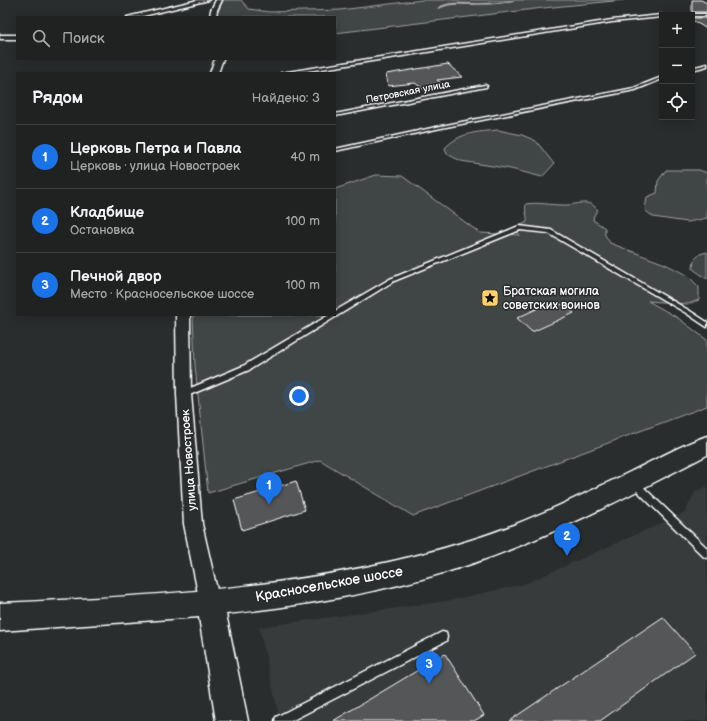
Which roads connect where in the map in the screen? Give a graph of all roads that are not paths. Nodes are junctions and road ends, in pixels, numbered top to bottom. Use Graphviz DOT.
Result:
graph roads {
  1 [pos="206,0"];
  2 [pos="219,0"];
  3 [pos="695,15"];
  4 [pos="134,16"];
  5 [pos="213,16"];
  6 [pos="659,16"];
  7 [pos="707,16"];
  8 [pos="0,37"];
  9 [pos="16,37"];
  10 [pos="219,60"];
  11 [pos="707,65"];
  12 [pos="695,68"];
  13 [pos="214,72"];
  14 [pos="290,72"];
  15 [pos="659,79"];
  16 [pos="485,86"];
  17 [pos="336,115"];
  18 [pos="336,150"];
  19 [pos="336,314"];
  20 [pos="184,316"];
  21 [pos="332,316"];
  22 [pos="707,325"];
  23 [pos="184,394"];
  24 [pos="707,445"];
  25 [pos="632,482"];
  26 [pos="707,554"];
  27 [pos="210,603"];
  28 [pos="0,617"];
  29 [pos="442,637"];
  30 [pos="232,721"];
  31 [pos="280,721"];
  1 -- 4 [label="street"];
  2 -- 5 [label="street"];
  3 -- 7 [label="lane"];
  6 -- 14 [label="lane"];
  8 -- 9 [label="street"];
  10 -- 13 [label="street"];
  11 -- 12 [label="lane"];
  15 -- 18 [label="lane"];
  16 -- 17 [label="lane, Петровская улица"];
  19 -- 22 [label="lane"];
  20 -- 23 [label="street, улица Новостроек"];
  21 -- 23 [label="lane"];
  23 -- 27 [label="street, улица Новостроек"];
  24 -- 25 [label="main road, Красносельское шоссе"];
  25 -- 26 [label="lane"];
  25 -- 27 [label="main road, Красносельское шоссе"];
  27 -- 28 [label="main road, Красносельское шоссе"];
  27 -- 30 [label="main road"];
  29 -- 31 [label="lane"];
}
